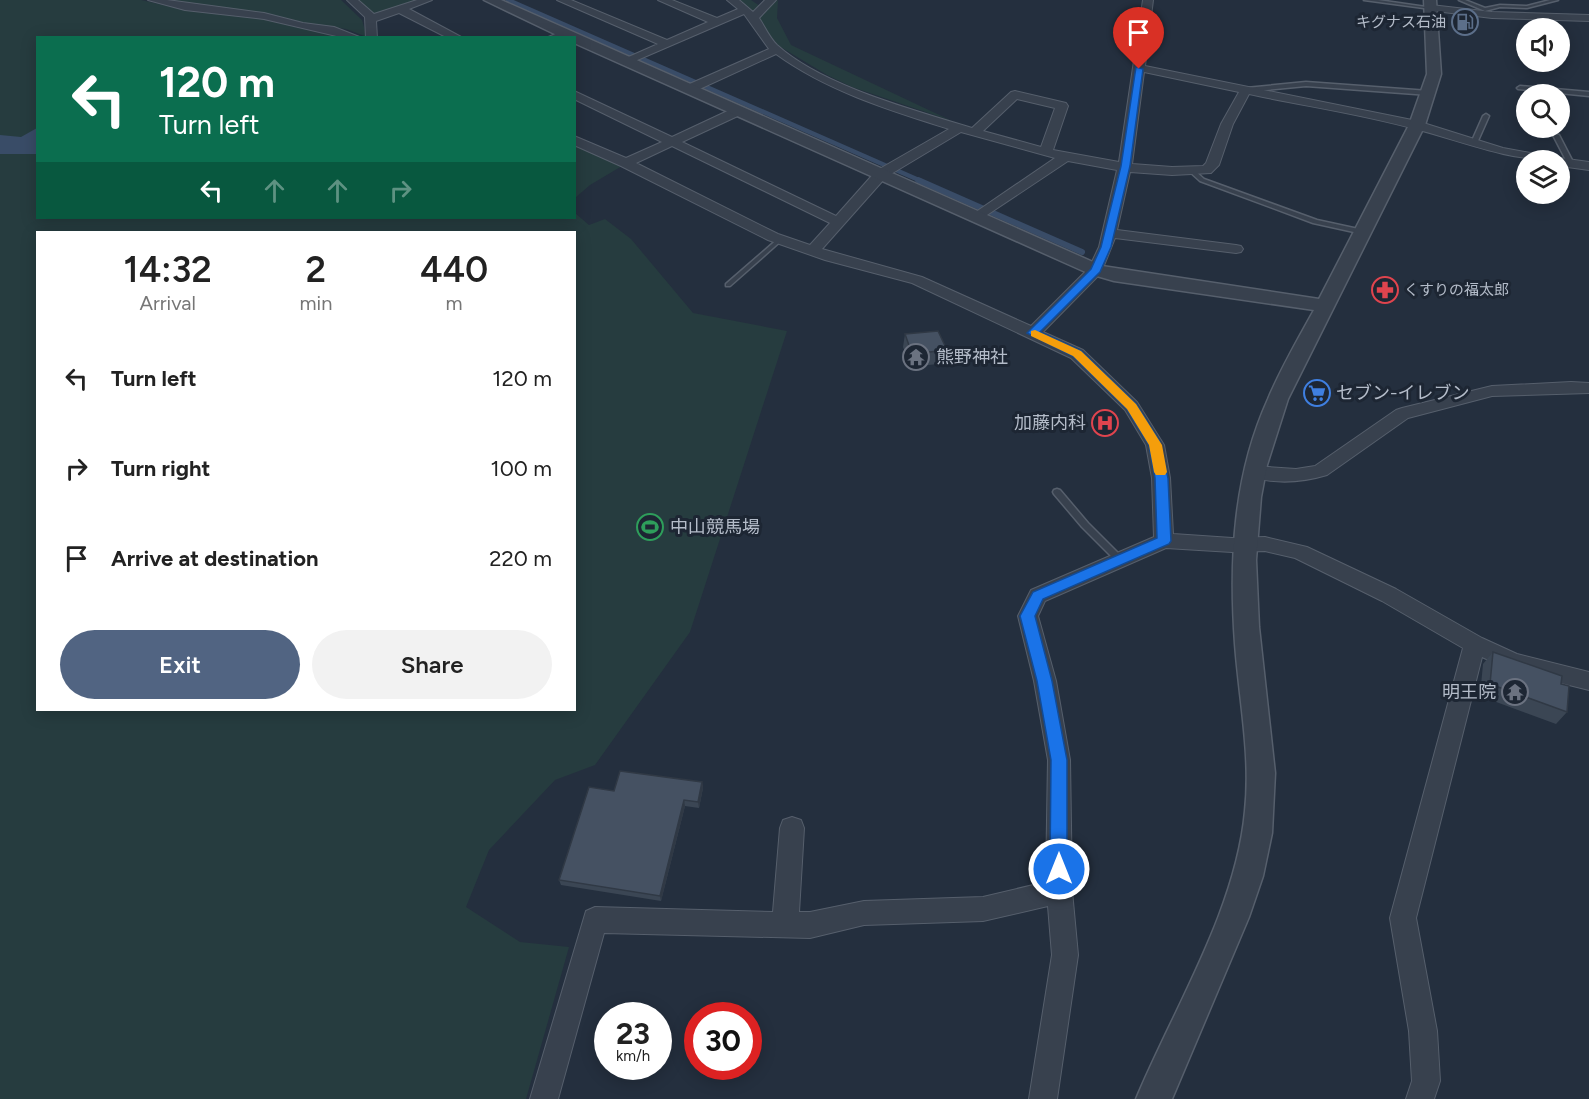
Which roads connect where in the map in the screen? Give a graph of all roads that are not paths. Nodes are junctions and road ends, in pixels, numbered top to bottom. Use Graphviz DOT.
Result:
graph roads {
  1 [pos="153,0"];
  2 [pos="352,0"];
  3 [pos="427,0"];
  4 [pos="490,0"];
  5 [pos="562,0"];
  6 [pos="663,0"];
  7 [pos="732,0"];
  8 [pos="771,0"];
  9 [pos="1148,0"];
  10 [pos="1366,0"];
  11 [pos="1461,0"];
  12 [pos="1556,0"];
  13 [pos="1430,4"];
  14 [pos="400,9"];
  15 [pos="749,14"];
  16 [pos="1589,18"];
  17 [pos="370,19"];
  18 [pos="717,22"];
  19 [pos="558,35"];
  20 [pos="352,36"];
  21 [pos="372,36"];
  22 [pos="454,36"];
  23 [pos="576,42"];
  24 [pos="666,44"];
  25 [pos="776,50"];
  26 [pos="628,61"];
  27 [pos="1139,69"];
  28 [pos="689,88"];
  29 [pos="1245,91"];
  30 [pos="1570,92"];
  31 [pos="1429,93"];
  32 [pos="1589,94"];
  33 [pos="576,95"];
  34 [pos="738,111"];
  35 [pos="1486,116"];
  36 [pos="1417,125"];
  37 [pos="959,128"];
  38 [pos="975,132"];
  39 [pos="576,141"];
  40 [pos="672,141"];
  41 [pos="1474,143"];
  42 [pos="1046,151"];
  43 [pos="1516,153"];
  44 [pos="1065,157"];
  45 [pos="626,163"];
  46 [pos="1570,164"];
  47 [pos="1125,166"];
  48 [pos="1589,166"];
  49 [pos="1192,171"];
  50 [pos="881,174"];
  51 [pos="978,217"];
  52 [pos="838,222"];
  53 [pos="1364,232"];
  54 [pos="1109,233"];
  55 [pos="780,239"];
  56 [pos="1236,249"];
  57 [pos="813,251"];
  58 [pos="1096,270"];
  59 [pos="728,285"];
  60 [pos="1331,297"];
  61 [pos="1033,333"];
  62 [pos="1589,388"];
  63 [pos="1253,472"];
  64 [pos="1057,492"];
  65 [pos="1164,541"];
  66 [pos="1243,545"];
  67 [pos="1120,560"];
  68 [pos="1475,644"];
  69 [pos="1589,681"];
  70 [pos="792,828"];
  71 [pos="1059,891"];
  72 [pos="785,925"];
  73 [pos="544,1099"];
  74 [pos="1043,1099"];
  75 [pos="1154,1099"];
  76 [pos="1420,1099"];
  1 -- 20 [label="street"];
  2 -- 17 [label="street"];
  3 -- 14 [label="street"];
  4 -- 19 [label="street"];
  5 -- 24 [label="street"];
  6 -- 18 [label="street"];
  7 -- 15 [label="street"];
  8 -- 15 [label="street"];
  9 -- 27 [label="street"];
  10 -- 13 [label="lane"];
  11 -- 12 [label="lane"];
  13 -- 16 [label="street"];
  13 -- 31 [label="street"];
  14 -- 17 [label="street"];
  14 -- 22 [label="street"];
  15 -- 18 [label="street"];
  15 -- 25 [label="street"];
  17 -- 21 [label="street"];
  18 -- 24 [label="street"];
  23 -- 26 [label="street"];
  24 -- 26 [label="street"];
  25 -- 28 [label="street"];
  25 -- 37 [label="street"];
  26 -- 28 [label="street"];
  27 -- 29 [label="street"];
  27 -- 47 [label="street"];
  28 -- 34 [label="street"];
  29 -- 31 [label="lane"];
  29 -- 36 [label="street"];
  29 -- 49 [label="street"];
  30 -- 32 [label="lane"];
  31 -- 36 [label="street"];
  33 -- 40 [label="street"];
  34 -- 40 [label="street"];
  34 -- 50 [label="street"];
  35 -- 41 [label="lane"];
  36 -- 41 [label="street"];
  36 -- 53 [label="street"];
  37 -- 38 [label="street"];
  37 -- 50 [label="street"];
  38 -- 42 [label="street"];
  38 -- 42 [label="street"];
  39 -- 45 [label="street"];
  40 -- 45 [label="street"];
  40 -- 52 [label="street"];
  41 -- 43 [label="street"];
  42 -- 44 [label="street"];
  44 -- 47 [label="street"];
  44 -- 51 [label="street"];
  45 -- 55 [label="street"];
  46 -- 48 [label="street"];
  47 -- 49 [label="street"];
  47 -- 54 [label="street"];
  49 -- 53 [label="lane"];
  50 -- 51 [label="street"];
  50 -- 52 [label="street"];
  51 -- 58 [label="street"];
  52 -- 57 [label="street"];
  53 -- 60 [label="street"];
  54 -- 56 [label="street"];
  54 -- 58 [label="street"];
  55 -- 57 [label="street"];
  55 -- 59 [label="lane"];
  57 -- 61 [label="street"];
  58 -- 60 [label="street"];
  58 -- 61 [label="street"];
  60 -- 63 [label="street"];
  61 -- 65 [label="street"];
  62 -- 63 [label="street"];
  63 -- 66 [label="street"];
  64 -- 67 [label="lane"];
  65 -- 66 [label="street"];
  65 -- 67 [label="street"];
  66 -- 68 [label="street"];
  66 -- 75 [label="street"];
  67 -- 71 [label="street"];
  68 -- 69 [label="street"];
  68 -- 76 [label="street"];
  70 -- 72 [label="street"];
  71 -- 72 [label="street"];
  71 -- 74 [label="street"];
  72 -- 73 [label="street"];
}
